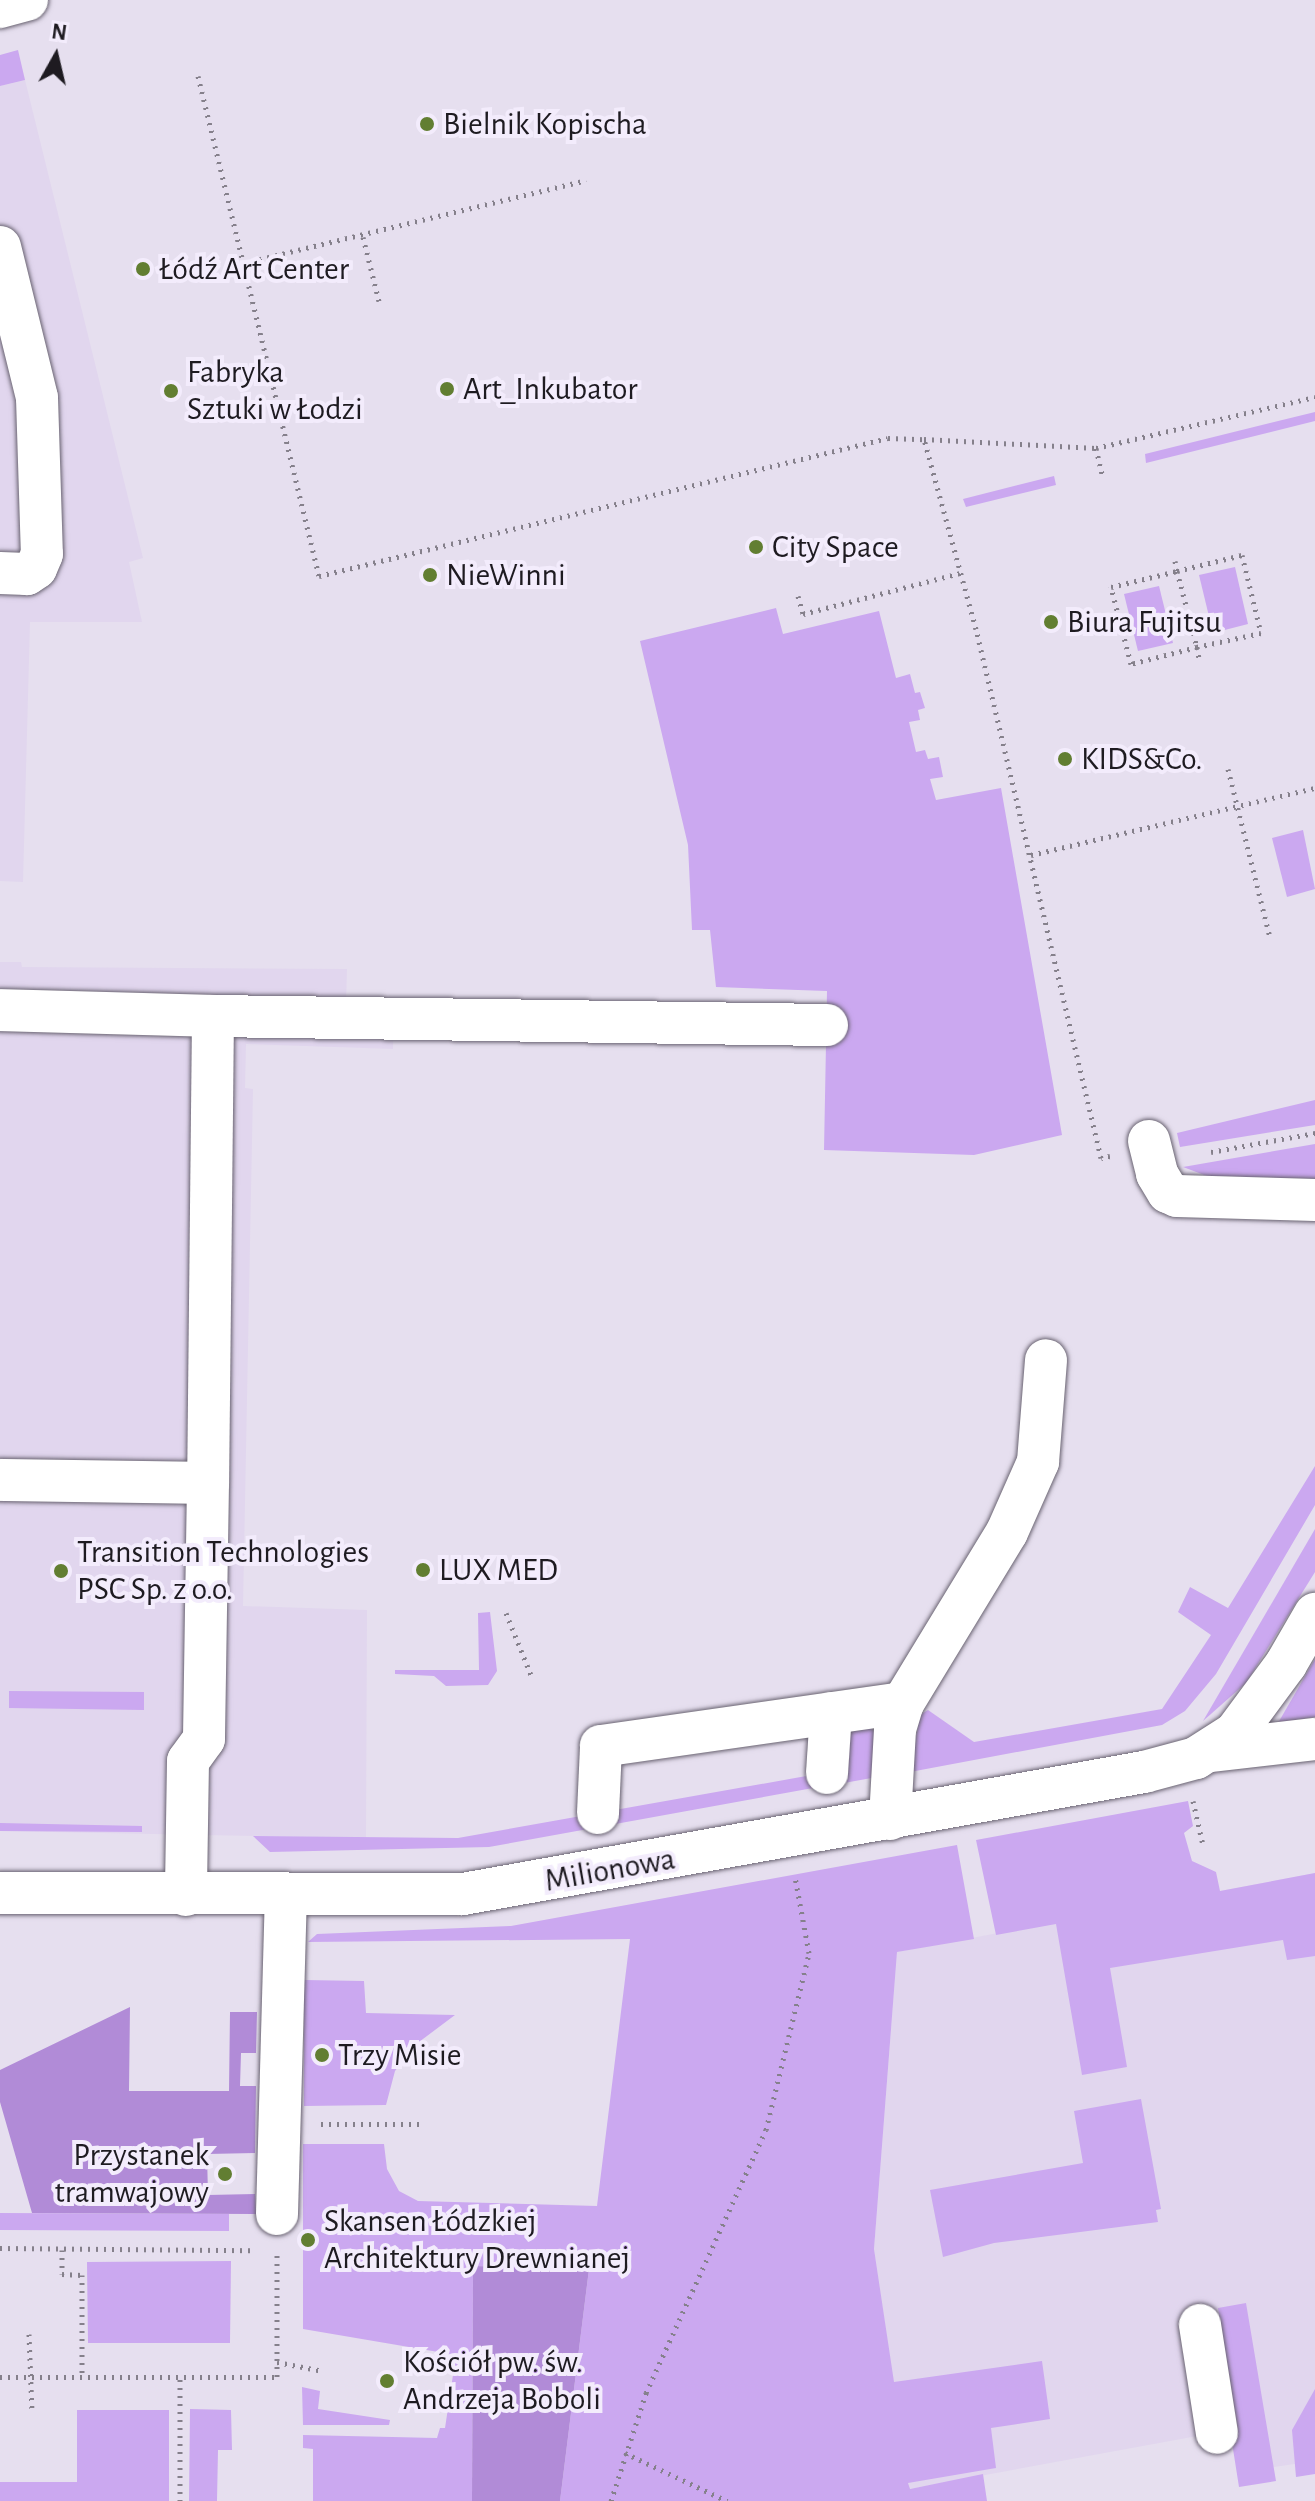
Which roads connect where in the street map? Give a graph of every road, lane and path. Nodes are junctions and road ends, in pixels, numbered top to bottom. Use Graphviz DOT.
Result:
graph roads {
  1 [pos="27,0"];
  2 [pos="0,7"];
  3 [pos="198,76"];
  4 [pos="586,180"];
  5 [pos="363,237"];
  6 [pos="0,247"];
  7 [pos="244,263"];
  8 [pos="379,301"];
  9 [pos="1315,397"];
  10 [pos="924,439"];
  11 [pos="1096,448"];
  12 [pos="1102,474"];
  13 [pos="1175,561"];
  14 [pos="1177,571"];
  15 [pos="0,573"];
  16 [pos="960,573"];
  17 [pos="798,596"];
  18 [pos="1197,647"];
  19 [pos="1199,658"];
  20 [pos="1228,769"];
  21 [pos="1315,788"];
  22 [pos="1237,807"];
  23 [pos="1031,855"];
  24 [pos="1270,938"];
  25 [pos="0,1010"];
  26 [pos="213,1016"];
  27 [pos="827,1025"];
  28 [pos="1315,1133"];
  29 [pos="1151,1151"];
  30 [pos="1315,1200"];
  31 [pos="1046,1360"];
  32 [pos="0,1480"];
  33 [pos="208,1483"];
  34 [pos="506,1613"];
  35 [pos="1315,1614"];
  36 [pos="531,1675"];
  37 [pos="903,1703"];
  38 [pos="831,1713"];
  39 [pos="1315,1739"];
  40 [pos="1211,1751"];
  41 [pos="827,1773"];
  42 [pos="1191,1793"];
  43 [pos="598,1813"];
  44 [pos="890,1819"];
  45 [pos="1203,1845"];
  46 [pos="786,1868"];
  47 [pos="0,1893"];
  48 [pos="186,1895"];
  49 [pos="286,1896"];
  50 [pos="422,2124"];
  51 [pos="280,2125"];
  52 [pos="277,2214"];
  53 [pos="0,2248"];
  54 [pos="62,2250"];
  55 [pos="1200,2325"];
  56 [pos="29,2334"];
  57 [pos="277,2362"];
  58 [pos="323,2371"];
  59 [pos="0,2377"];
  60 [pos="32,2377"];
  61 [pos="82,2378"];
  62 [pos="180,2378"];
  63 [pos="32,2413"];
  64 [pos="1217,2433"];
  65 [pos="625,2453"];
  66 [pos="180,2501"];
  67 [pos="611,2501"];
  68 [pos="727,2501"];
  1 -- 2 [label="street"];
  3 -- 7 [label="path"];
  4 -- 5 [label="path"];
  5 -- 7 [label="path"];
  5 -- 8 [label="path"];
  6 -- 15 [label="street"];
  7 -- 10 [label="path"];
  9 -- 11 [label="path"];
  10 -- 11 [label="path"];
  10 -- 16 [label="path"];
  11 -- 12 [label="path"];
  13 -- 14 [label="path"];
  14 -- 18 [label="path"];
  14 -- 18 [label="path"];
  14 -- 18 [label="path"];
  16 -- 17 [label="path"];
  16 -- 23 [label="path"];
  18 -- 19 [label="path"];
  20 -- 22 [label="path"];
  21 -- 22 [label="path"];
  22 -- 23 [label="path"];
  22 -- 24 [label="path"];
  23 -- 29 [label="path"];
  25 -- 26 [label="street"];
  26 -- 27 [label="street"];
  26 -- 33 [label="street"];
  28 -- 29 [label="path"];
  29 -- 30 [label="street"];
  31 -- 37 [label="street"];
  32 -- 33 [label="street"];
  33 -- 48 [label="street"];
  34 -- 36 [label="path"];
  35 -- 40 [label="street, Milionowa"];
  37 -- 38 [label="street"];
  37 -- 44 [label="street"];
  38 -- 41 [label="street"];
  38 -- 43 [label="street"];
  39 -- 40 [label="street, Milionowa"];
  40 -- 44 [label="street, Milionowa"];
  42 -- 45 [label="path"];
  44 -- 49 [label="street, Milionowa"];
  46 -- 65 [label="path"];
  47 -- 48 [label="street, Milionowa"];
  48 -- 49 [label="street, Milionowa"];
  49 -- 51 [label="street"];
  50 -- 51 [label="path"];
  51 -- 52 [label="street"];
  53 -- 54 [label="path"];
  54 -- 57 [label="path"];
  54 -- 61 [label="path"];
  55 -- 64 [label="street"];
  56 -- 60 [label="path"];
  57 -- 58 [label="path"];
  57 -- 62 [label="path"];
  59 -- 60 [label="path"];
  60 -- 61 [label="path"];
  60 -- 63 [label="path"];
  61 -- 62 [label="path"];
  62 -- 66 [label="path"];
  65 -- 67 [label="path"];
  65 -- 68 [label="path"];
}
